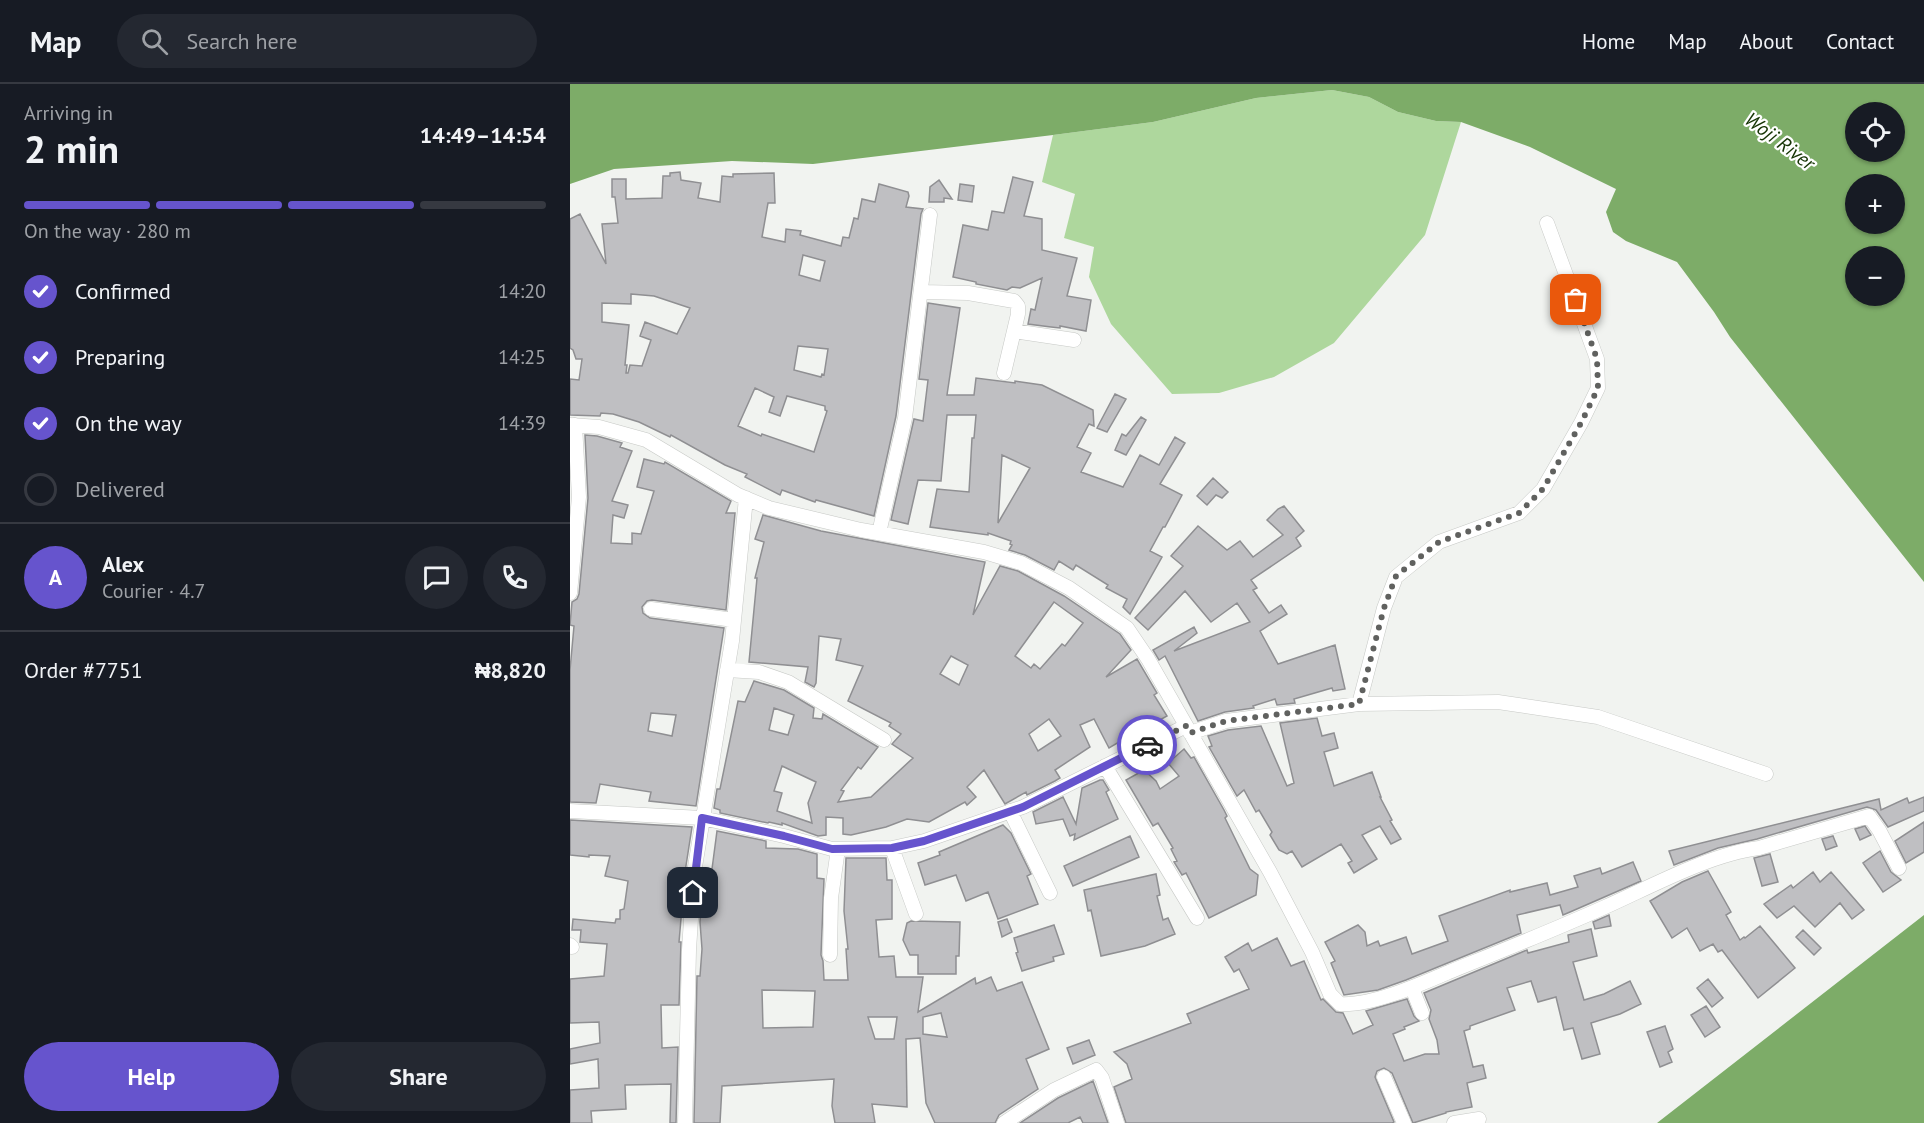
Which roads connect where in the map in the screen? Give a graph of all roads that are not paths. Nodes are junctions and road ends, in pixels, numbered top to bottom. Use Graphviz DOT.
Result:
graph roads {
  1 [pos="930,215"];
  2 [pos="1547,223"];
  3 [pos="921,292"];
  4 [pos="1014,331"];
  5 [pos="1074,340"];
  6 [pos="1004,373"];
  7 [pos="572,425"];
  8 [pos="746,498"];
  9 [pos="879,533"];
  10 [pos="570,593"];
  11 [pos="651,609"];
  12 [pos="734,620"];
  13 [pos="727,670"];
  14 [pos="1359,704"];
  15 [pos="1188,729"];
  16 [pos="884,740"];
  17 [pos="1105,766"];
  18 [pos="1766,774"];
  19 [pos="570,811"];
  20 [pos="1010,811"];
  21 [pos="702,818"];
  22 [pos="892,848"];
  23 [pos="837,849"];
  24 [pos="1899,868"];
  25 [pos="1050,893"];
  26 [pos="916,914"];
  27 [pos="1197,918"];
  28 [pos="830,955"];
  29 [pos="1412,988"];
  30 [pos="1422,1013"];
  31 [pos="1384,1077"];
  32 [pos="1479,1119"];
  33 [pos="685,1123"];
  34 [pos="1004,1123"];
  35 [pos="1118,1123"];
  36 [pos="1404,1123"];
  37 [pos="1454,1123"];
  1 -- 3 [label="street"];
  2 -- 14 [label="street"];
  3 -- 4 [label="street"];
  3 -- 9 [label="street"];
  4 -- 5 [label="street"];
  4 -- 6 [label="street"];
  7 -- 8 [label="street"];
  7 -- 10 [label="street"];
  8 -- 9 [label="street"];
  8 -- 12 [label="street"];
  9 -- 15 [label="street"];
  11 -- 12 [label="street"];
  12 -- 13 [label="street"];
  13 -- 16 [label="street"];
  13 -- 21 [label="street"];
  14 -- 15 [label="street"];
  14 -- 18 [label="street"];
  15 -- 17 [label="street"];
  15 -- 29 [label="street"];
  17 -- 20 [label="street"];
  17 -- 27 [label="street"];
  19 -- 21 [label="street"];
  20 -- 22 [label="street"];
  20 -- 25 [label="street"];
  21 -- 23 [label="street"];
  21 -- 33 [label="street"];
  22 -- 23 [label="street"];
  22 -- 26 [label="street"];
  23 -- 28 [label="street"];
  24 -- 29 [label="street"];
  29 -- 30 [label="street"];
  31 -- 36 [label="street"];
  32 -- 37 [label="street"];
  34 -- 35 [label="street"];
}
